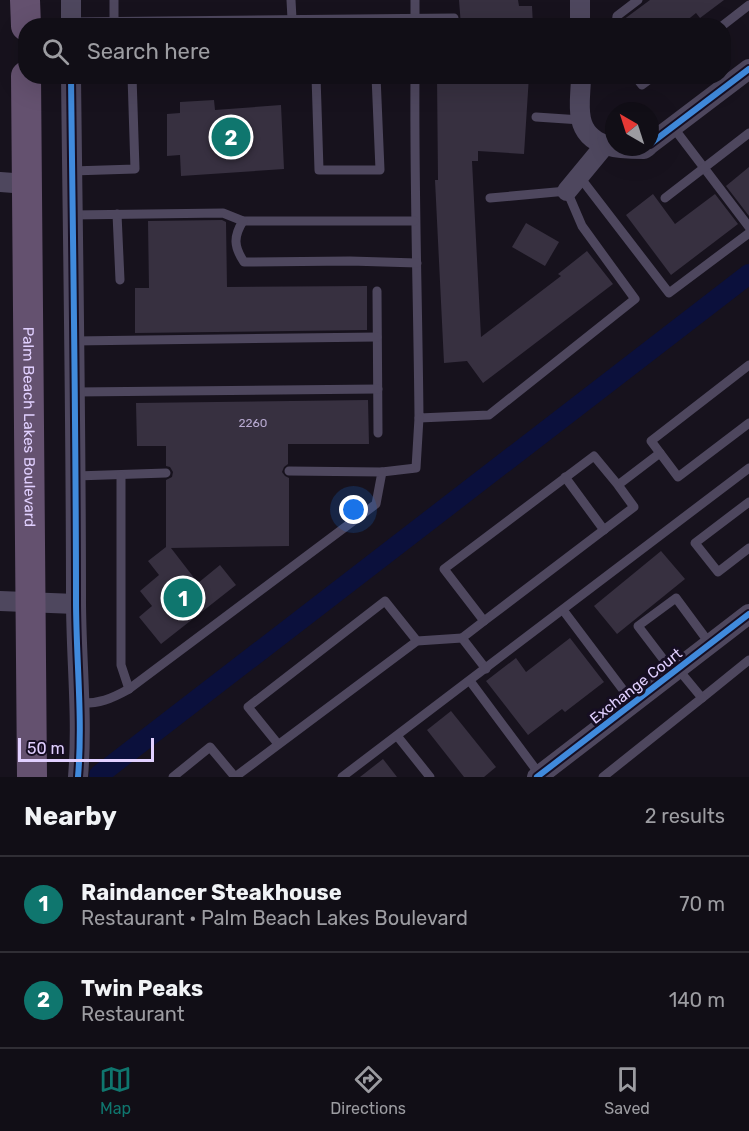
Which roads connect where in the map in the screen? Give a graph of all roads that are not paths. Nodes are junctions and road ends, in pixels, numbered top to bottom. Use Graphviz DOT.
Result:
graph roads {
  1 [pos="26,0"];
  2 [pos="71,0"];
  3 [pos="114,0"];
  4 [pos="291,0"];
  5 [pos="415,0"];
  6 [pos="580,0"];
  7 [pos="638,0"];
  8 [pos="749,5"];
  9 [pos="26,18"];
  10 [pos="71,18"];
  11 [pos="114,18"];
  12 [pos="292,18"];
  13 [pos="415,18"];
  14 [pos="580,18"];
  15 [pos="617,18"];
  16 [pos="731,19"];
  17 [pos="749,69"];
  18 [pos="731,83"];
  19 [pos="25,84"];
  20 [pos="71,84"];
  21 [pos="132,84"];
  22 [pos="316,84"];
  23 [pos="376,84"];
  24 [pos="415,84"];
  25 [pos="583,84"];
  26 [pos="729,84"];
  27 [pos="536,117"];
  28 [pos="673,127"];
  29 [pos="749,133"];
  30 [pos="592,134"];
  31 [pos="659,138"];
  32 [pos="605,142"];
  33 [pos="704,167"];
  34 [pos="72,171"];
  35 [pos="14,183"];
  36 [pos="573,184"];
  37 [pos="490,198"];
  38 [pos="665,198"];
  39 [pos="117,214"];
  40 [pos="72,215"];
  41 [pos="243,221"];
  42 [pos="414,221"];
  43 [pos="749,227"];
  44 [pos="749,233"];
  45 [pos="417,263"];
  46 [pos="120,280"];
  47 [pos="377,291"];
  48 [pos="378,337"];
  49 [pos="74,341"];
  50 [pos="749,365"];
  51 [pos="378,390"];
  52 [pos="75,392"];
  53 [pos="418,418"];
  54 [pos="749,423"];
  55 [pos="378,433"];
  56 [pos="660,453"];
  57 [pos="749,468"];
  58 [pos="289,471"];
  59 [pos="382,472"];
  60 [pos="166,473"];
  61 [pos="76,476"];
  62 [pos="121,476"];
  63 [pos="565,477"];
  64 [pos="618,485"];
  65 [pos="749,502"];
  66 [pos="604,530"];
  67 [pos="749,548"];
  68 [pos="0,601"];
  69 [pos="31,603"];
  70 [pos="76,604"];
  71 [pos="563,610"];
  72 [pos="749,614"];
  73 [pos="484,621"];
  74 [pos="462,638"];
  75 [pos="417,641"];
  76 [pos="710,644"];
  77 [pos="749,660"];
  78 [pos="486,669"];
  79 [pos="676,670"];
  80 [pos="470,681"];
  81 [pos="129,689"];
  82 [pos="702,698"];
  83 [pos="79,703"];
  84 [pos="633,703"];
  85 [pos="398,737"];
  86 [pos="278,744"];
  87 [pos="538,776"];
  88 [pos="32,777"];
  89 [pos="78,777"];
  90 [pos="173,777"];
  91 [pos="235,777"];
  92 [pos="342,777"];
  93 [pos="430,777"];
  94 [pos="603,777"];
  1 -- 9 [label="main road"];
  2 -- 10 [label="street"];
  3 -- 11 [label="lane"];
  4 -- 12 [label="lane"];
  5 -- 13 [label="lane"];
  6 -- 14 [label="street"];
  7 -- 15 [label="lane"];
  8 -- 16 [label="lane"];
  17 -- 18 [label="street"];
  19 -- 35 [label="main road, Palm Beach Lakes Boulevard"];
  20 -- 34 [label="street"];
  21 -- 34 [label="lane"];
  22 -- 23 [label="lane"];
  24 -- 42 [label="lane"];
  25 -- 30 [label="street"];
  26 -- 28 [label="street"];
  27 -- 30 [label="lane"];
  28 -- 31 [label="street"];
  28 -- 33 [label="lane"];
  29 -- 33 [label="lane"];
  30 -- 32 [label="street"];
  30 -- 36 [label="street"];
  33 -- 38 [label="lane"];
  33 -- 43 [label="lane"];
  34 -- 40 [label="street"];
  35 -- 69 [label="main road, Palm Beach Lakes Boulevard"];
  36 -- 37 [label="lane"];
  36 -- 44 [label="lane"];
  36 -- 53 [label="lane"];
  39 -- 40 [label="lane"];
  39 -- 41 [label="lane"];
  39 -- 46 [label="lane"];
  40 -- 49 [label="street"];
  41 -- 42 [label="lane"];
  41 -- 45 [label="lane"];
  42 -- 45 [label="lane"];
  45 -- 53 [label="lane"];
  47 -- 48 [label="lane"];
  48 -- 49 [label="lane"];
  48 -- 51 [label="lane"];
  49 -- 52 [label="street"];
  50 -- 56 [label="lane"];
  51 -- 52 [label="lane"];
  51 -- 55 [label="lane"];
  52 -- 61 [label="street"];
  53 -- 59 [label="lane"];
  54 -- 56 [label="lane"];
  56 -- 64 [label="lane"];
  57 -- 71 [label="lane"];
  58 -- 59 [label="lane"];
  59 -- 81 [label="lane"];
  60 -- 62 [label="lane"];
  61 -- 62 [label="lane"];
  61 -- 70 [label="street"];
  62 -- 81 [label="lane"];
  63 -- 64 [label="lane"];
  63 -- 66 [label="lane"];
  63 -- 73 [label="lane"];
  64 -- 66 [label="lane"];
  65 -- 67 [label="lane"];
  66 -- 73 [label="lane"];
  68 -- 69 [label="street"];
  69 -- 70 [label="street"];
  69 -- 88 [label="main road, Palm Beach Lakes Boulevard"];
  70 -- 83 [label="street"];
  71 -- 78 [label="lane"];
  71 -- 84 [label="lane"];
  72 -- 76 [label="street, Exchange Court"];
  73 -- 74 [label="lane"];
  74 -- 75 [label="lane"];
  74 -- 78 [label="lane"];
  75 -- 86 [label="lane"];
  75 -- 86 [label="lane"];
  76 -- 79 [label="street, Exchange Court"];
  76 -- 79 [label="lane"];
  77 -- 82 [label="lane"];
  78 -- 80 [label="lane"];
  79 -- 82 [label="lane"];
  79 -- 84 [label="street, Exchange Court"];
  80 -- 85 [label="lane"];
  80 -- 87 [label="lane"];
  81 -- 83 [label="lane"];
  82 -- 94 [label="lane"];
  83 -- 89 [label="street"];
  84 -- 87 [label="street, Exchange Court"];
  85 -- 92 [label="lane"];
  85 -- 93 [label="lane"];
  86 -- 91 [label="lane"];
  90 -- 91 [label="lane"];
}
